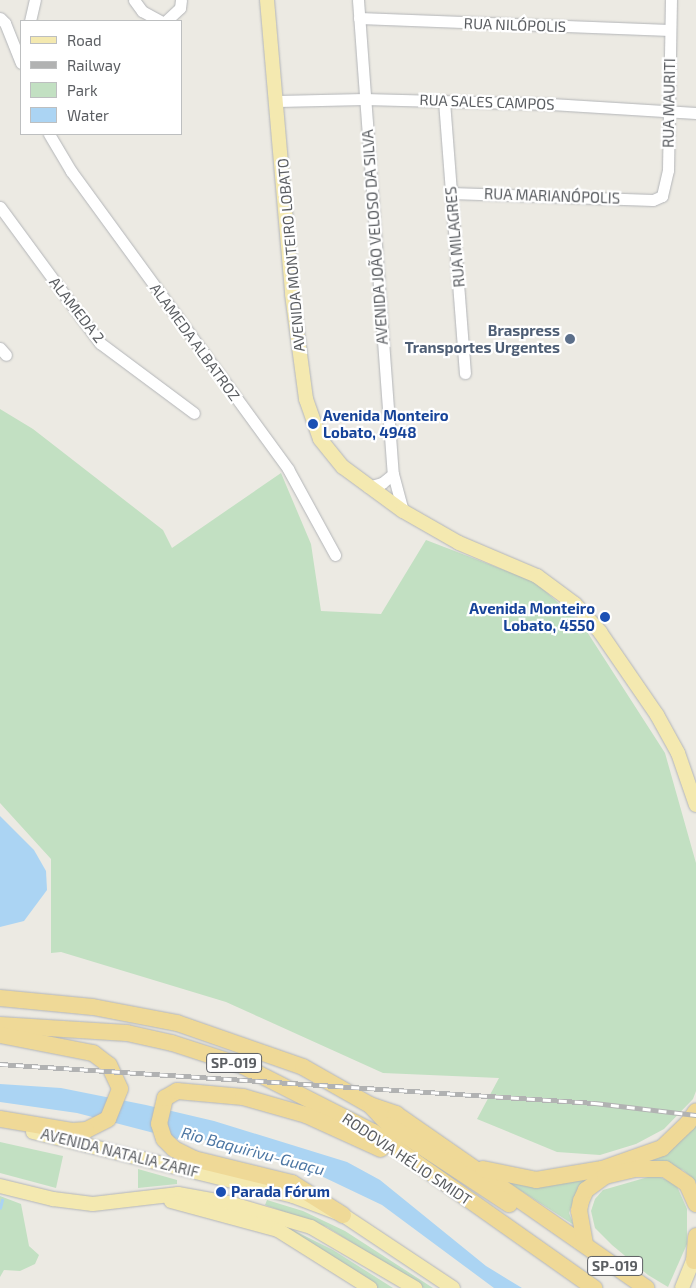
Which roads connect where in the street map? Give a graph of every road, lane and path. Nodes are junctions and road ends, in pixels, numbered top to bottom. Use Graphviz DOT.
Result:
graph roads {
  1 [pos="35,0"];
  2 [pos="134,0"];
  3 [pos="181,0"];
  4 [pos="268,0"];
  5 [pos="358,0"];
  6 [pos="671,0"];
  7 [pos="0,18"];
  8 [pos="360,18"];
  9 [pos="30,20"];
  10 [pos="158,20"];
  11 [pos="167,20"];
  12 [pos="670,30"];
  13 [pos="20,61"];
  14 [pos="364,99"];
  15 [pos="278,101"];
  16 [pos="444,101"];
  17 [pos="669,110"];
  18 [pos="696,113"];
  19 [pos="50,135"];
  20 [pos="451,193"];
  21 [pos="653,200"];
  22 [pos="0,208"];
  23 [pos="466,373"];
  24 [pos="194,413"];
  25 [pos="393,474"];
  26 [pos="368,487"];
  27 [pos="403,511"];
  28 [pos="335,555"];
  29 [pos="696,804"];
  30 [pos="0,998"];
  31 [pos="0,1025"];
  32 [pos="0,1035"];
  33 [pos="370,1106"];
  34 [pos="696,1111"];
  35 [pos="0,1119"];
  36 [pos="0,1127"];
  37 [pos="473,1166"];
  38 [pos="440,1180"];
  39 [pos="0,1186"];
  40 [pos="153,1199"];
  41 [pos="696,1204"];
  42 [pos="343,1215"];
  43 [pos="696,1236"];
  44 [pos="585,1244"];
  45 [pos="695,1258"];
  46 [pos="684,1284"];
  47 [pos="370,1288"];
  48 [pos="415,1288"];
  49 [pos="453,1288"];
  50 [pos="594,1288"];
  51 [pos="634,1288"];
  52 [pos="646,1288"];
  1 -- 9 [label="street"];
  2 -- 10 [label="street"];
  3 -- 11 [label="street"];
  4 -- 15 [label="main road, AVENIDA MONTEIRO LOBATO"];
  5 -- 8 [label="street, AVENIDA JOÃO VELOSO DA SILVA"];
  6 -- 12 [label="street, RUA MAURITI"];
  7 -- 13 [label="street"];
  8 -- 12 [label="street, RUA NILÓPOLIS"];
  8 -- 14 [label="street, AVENIDA JOÃO VELOSO DA SILVA"];
  12 -- 17 [label="street, RUA MAURITI"];
  14 -- 15 [label="street, RUA SALES CAMPOS"];
  14 -- 16 [label="street, RUA SALES CAMPOS"];
  14 -- 25 [label="street, AVENIDA JOÃO VELOSO DA SILVA"];
  15 -- 26 [label="main road, AVENIDA MONTEIRO LOBATO"];
  16 -- 17 [label="street, RUA SALES CAMPOS"];
  16 -- 20 [label="street, RUA MILAGRES"];
  17 -- 18 [label="street, RUA SALES CAMPOS"];
  17 -- 21 [label="street, RUA MAURITI"];
  19 -- 28 [label="street, ALAMEDA ALBATROZ"];
  20 -- 21 [label="street, RUA MARIANÓPOLIS"];
  20 -- 23 [label="street, RUA MILAGRES"];
  22 -- 24 [label="street, ALAMEDA 2"];
  25 -- 26 [label="street"];
  25 -- 27 [label="street"];
  26 -- 27 [label="main road, AVENIDA MONTEIRO LOBATO"];
  27 -- 29 [label="main road, AVENIDA MONTEIRO LOBATO"];
  30 -- 33 [label="highway, RODOVIA HÉLIO SMIDT / SP-019"];
  31 -- 38 [label="highway, RODOVIA HÉLIO SMIDT / SP-019"];
  32 -- 35 [label="highway"];
  33 -- 37 [label="highway, RODOVIA HÉLIO SMIDT / SP-019"];
  33 -- 51 [label="highway, RODOVIA HÉLIO SMIDT / SP-019"];
  34 -- 37 [label="highway"];
  36 -- 42 [label="main road, AVENIDA NATALIA ZARIF"];
  37 -- 44 [label="highway, RODOVIA HÉLIO SMIDT / SP-019"];
  38 -- 42 [label="highway"];
  38 -- 50 [label="highway, RODOVIA HÉLIO SMIDT / SP-019"];
  39 -- 40 [label="main road, AVENIDA NATALIA ZARIF"];
  40 -- 47 [label="main road"];
  40 -- 48 [label="main road, AVENIDA NATALIA ZARIF"];
  41 -- 44 [label="highway"];
  42 -- 49 [label="main road, AVENIDA NATALIA ZARIF"];
  43 -- 45 [label="highway"];
  44 -- 52 [label="highway, RODOVIA HÉLIO SMIDT / SP-019"];
  45 -- 46 [label="main road"];
}
